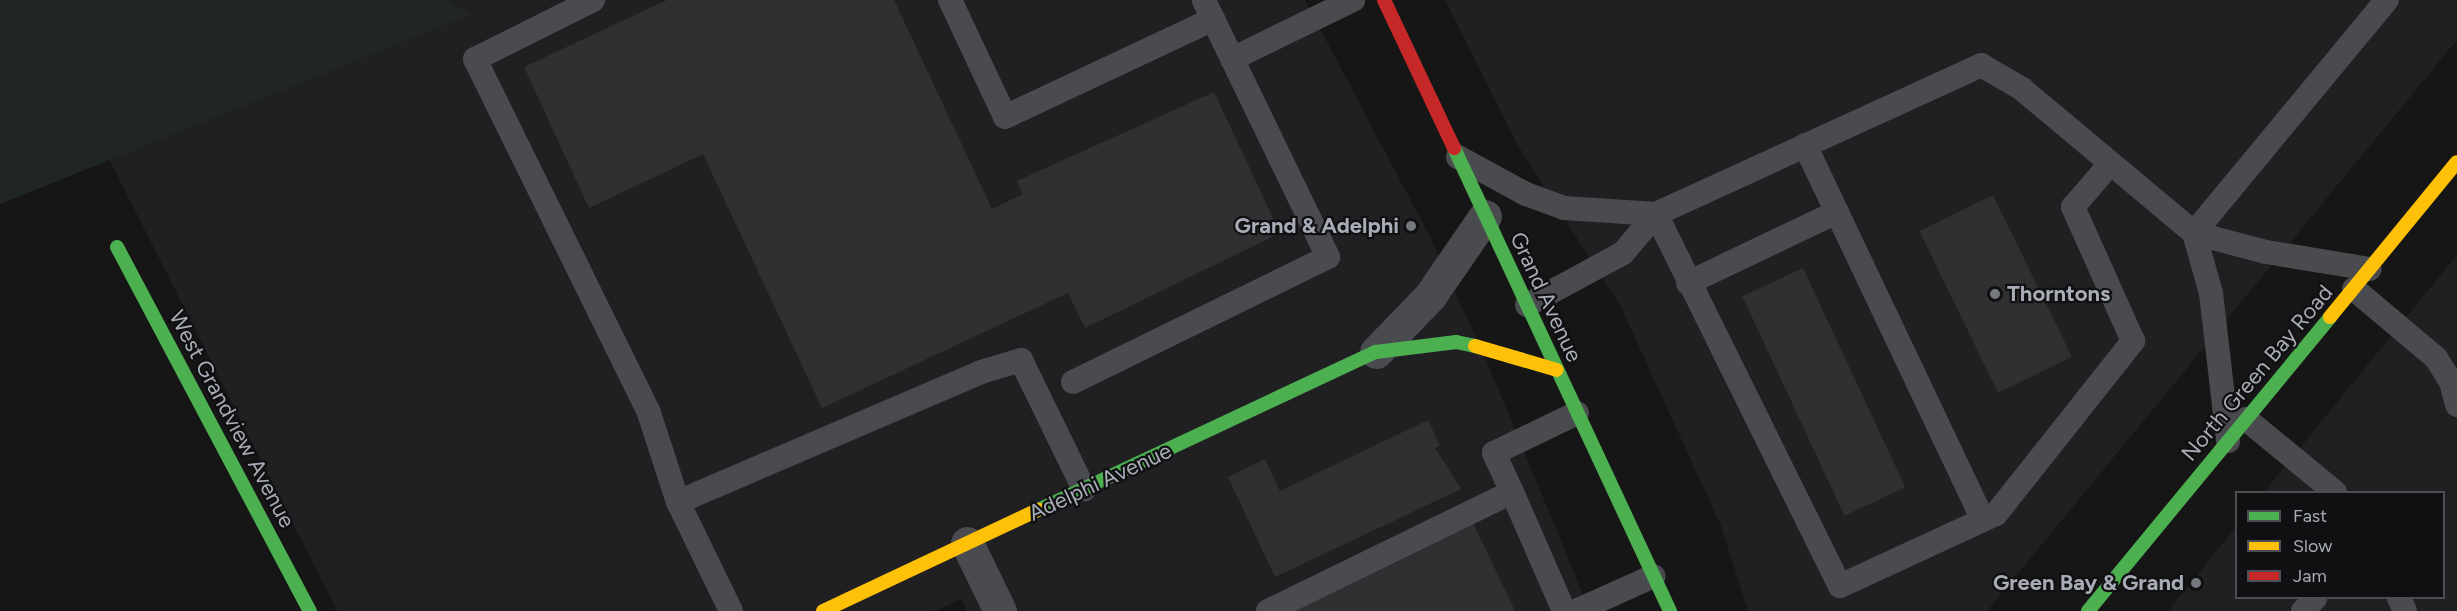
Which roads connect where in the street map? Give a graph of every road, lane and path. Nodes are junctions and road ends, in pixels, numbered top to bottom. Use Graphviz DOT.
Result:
graph roads {
  1 [pos="593,0"];
  2 [pos="950,0"];
  3 [pos="1353,0"];
  4 [pos="1384,0"];
  5 [pos="2387,0"];
  6 [pos="1209,10"];
  7 [pos="1232,59"];
  8 [pos="1805,145"];
  9 [pos="1458,157"];
  10 [pos="2457,162"];
  11 [pos="2110,164"];
  12 [pos="1837,212"];
  13 [pos="1656,214"];
  14 [pos="1485,216"];
  15 [pos="2194,233"];
  16 [pos="117,247"];
  17 [pos="2370,269"];
  18 [pos="1688,284"];
  19 [pos="2354,289"];
  20 [pos="1527,305"];
  21 [pos="1376,352"];
  22 [pos="1557,370"];
  23 [pos="1073,382"];
  24 [pos="2457,405"];
  25 [pos="1577,413"];
  26 [pos="2246,420"];
  27 [pos="2228,441"];
  28 [pos="1084,489"];
  29 [pos="2334,491"];
  30 [pos="1512,492"];
  31 [pos="678,502"];
  32 [pos="1983,520"];
  33 [pos="967,543"];
  34 [pos="1654,576"];
  35 [pos="2313,599"];
  36 [pos="2098,606"];
  37 [pos="310,611"];
  38 [pos="731,611"];
  39 [pos="823,611"];
  40 [pos="1000,611"];
  41 [pos="1268,611"];
  42 [pos="1564,611"];
  43 [pos="1576,611"];
  44 [pos="1670,611"];
  45 [pos="2303,611"];
  1 -- 31 [label="lane"];
  2 -- 6 [label="lane"];
  3 -- 7 [label="lane"];
  4 -- 9 [label="main road, Grand Avenue"];
  5 -- 15 [label="lane"];
  6 -- 7 [label="lane"];
  7 -- 23 [label="lane"];
  8 -- 11 [label="lane"];
  8 -- 12 [label="lane"];
  8 -- 13 [label="lane"];
  9 -- 13 [label="lane"];
  9 -- 14 [label="main road, Grand Avenue"];
  10 -- 17 [label="main road, North Green Bay Road"];
  11 -- 15 [label="lane"];
  11 -- 32 [label="lane"];
  12 -- 18 [label="lane"];
  12 -- 32 [label="lane"];
  13 -- 18 [label="lane"];
  13 -- 20 [label="lane"];
  14 -- 20 [label="main road, Grand Avenue"];
  14 -- 21 [label="street, Adelphi Avenue"];
  15 -- 17 [label="lane"];
  15 -- 27 [label="lane"];
  16 -- 37 [label="main road, West Grandview Avenue"];
  17 -- 19 [label="main road, North Green Bay Road"];
  18 -- 32 [label="lane"];
  19 -- 24 [label="lane"];
  19 -- 26 [label="main road, North Green Bay Road"];
  20 -- 22 [label="main road, Grand Avenue"];
  21 -- 22 [label="main road, Adelphi Avenue"];
  21 -- 28 [label="main road, Adelphi Avenue"];
  22 -- 25 [label="main road, Grand Avenue"];
  25 -- 30 [label="lane"];
  25 -- 34 [label="main road, Grand Avenue"];
  26 -- 27 [label="main road, North Green Bay Road"];
  26 -- 29 [label="lane"];
  27 -- 36 [label="main road, North Green Bay Road"];
  28 -- 31 [label="lane"];
  28 -- 33 [label="main road, Adelphi Avenue"];
  30 -- 41 [label="lane"];
  30 -- 42 [label="lane"];
  31 -- 38 [label="lane"];
  33 -- 39 [label="main road, Adelphi Avenue"];
  33 -- 40 [label="street"];
  34 -- 43 [label="lane"];
  34 -- 44 [label="main road, Grand Avenue"];
  35 -- 45 [label="lane"];
}
